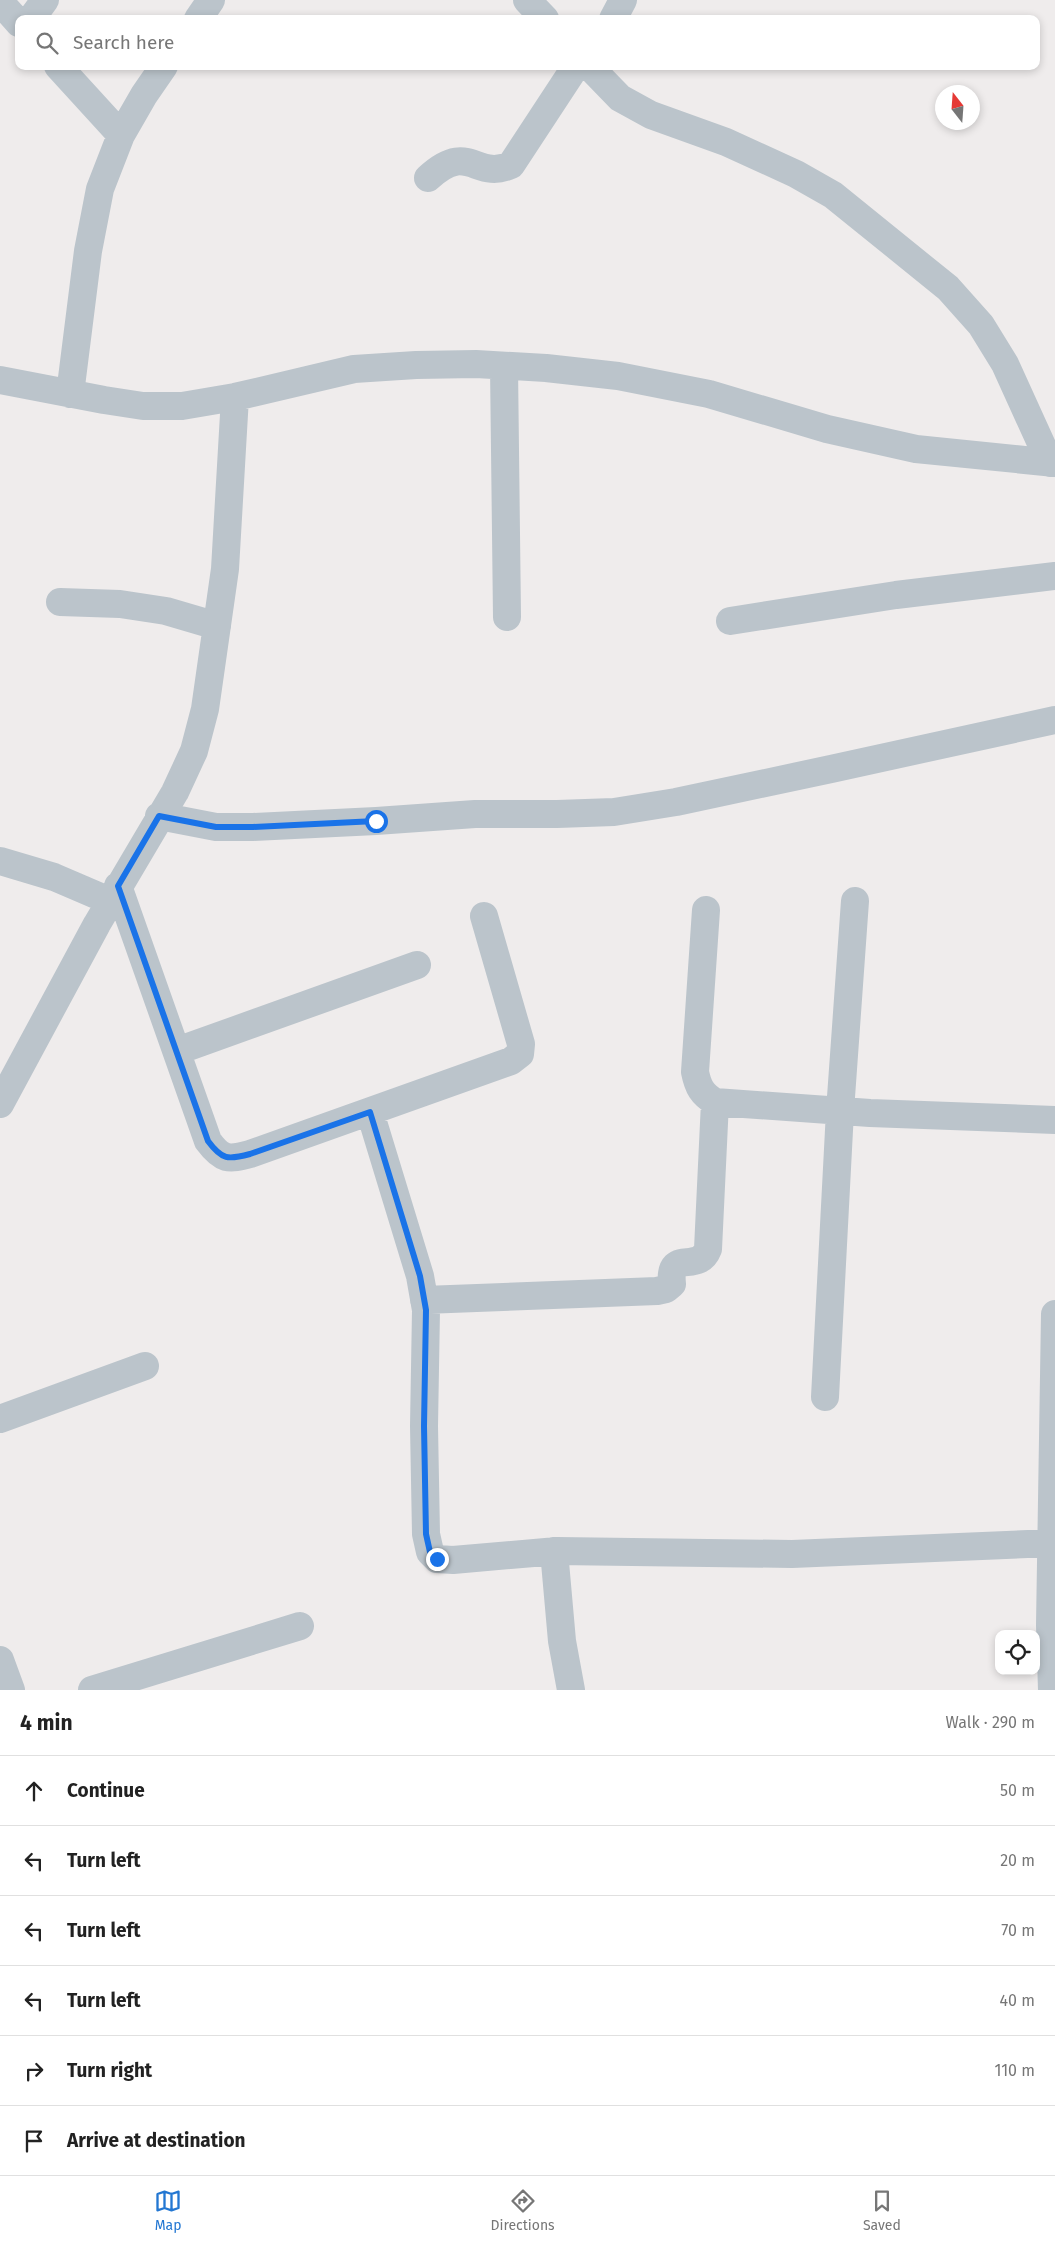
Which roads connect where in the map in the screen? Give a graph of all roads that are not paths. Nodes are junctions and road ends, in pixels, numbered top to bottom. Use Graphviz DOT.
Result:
graph roads {
  1 [pos="45,0"];
  2 [pos="211,0"];
  3 [pos="527,0"];
  4 [pos="623,0"];
  5 [pos="0,2"];
  6 [pos="34,15"];
  7 [pos="201,15"];
  8 [pos="541,15"];
  9 [pos="615,15"];
  10 [pos="15,19"];
  11 [pos="62,70"];
  12 [pos="161,70"];
  13 [pos="573,70"];
  14 [pos="593,70"];
  15 [pos="121,135"];
  16 [pos="428,178"];
  17 [pos="504,366"];
  18 [pos="0,380"];
  19 [pos="70,394"];
  20 [pos="235,397"];
  21 [pos="1052,463"];
  22 [pos="1055,576"];
  23 [pos="60,602"];
  24 [pos="507,617"];
  25 [pos="730,621"];
  26 [pos="217,626"];
  27 [pos="1055,720"];
  28 [pos="159,816"];
  29 [pos="0,861"];
  30 [pos="114,893"];
  31 [pos="855,901"];
  32 [pos="706,910"];
  33 [pos="484,916"];
  34 [pos="417,965"];
  35 [pos="177,1051"];
  36 [pos="715,1102"];
  37 [pos="0,1104"];
  38 [pos="840,1111"];
  39 [pos="370,1112"];
  40 [pos="1055,1120"];
  41 [pos="424,1300"];
  42 [pos="1055,1314"];
  43 [pos="145,1366"];
  44 [pos="825,1397"];
  45 [pos="0,1419"];
  46 [pos="1051,1543"];
  47 [pos="554,1551"];
  48 [pos="300,1626"];
  49 [pos="0,1660"];
  50 [pos="11,1690"];
  51 [pos="92,1690"];
  52 [pos="571,1690"];
  53 [pos="1052,1690"];
  1 -- 6 [label="street"];
  2 -- 7 [label="street"];
  3 -- 8 [label="street"];
  4 -- 9 [label="street"];
  5 -- 10 [label="street"];
  11 -- 15 [label="street"];
  12 -- 15 [label="street"];
  13 -- 16 [label="street"];
  14 -- 21 [label="street"];
  15 -- 19 [label="street"];
  17 -- 20 [label="street"];
  17 -- 21 [label="street"];
  17 -- 24 [label="street"];
  18 -- 19 [label="street"];
  19 -- 20 [label="street"];
  20 -- 26 [label="street"];
  22 -- 25 [label="street"];
  23 -- 26 [label="street"];
  26 -- 28 [label="street"];
  27 -- 28 [label="street"];
  28 -- 30 [label="street"];
  29 -- 30 [label="street"];
  30 -- 35 [label="street"];
  30 -- 37 [label="street"];
  31 -- 38 [label="street"];
  32 -- 36 [label="street"];
  33 -- 39 [label="street"];
  34 -- 35 [label="street"];
  35 -- 39 [label="street"];
  36 -- 38 [label="street"];
  36 -- 41 [label="street"];
  38 -- 40 [label="street"];
  38 -- 44 [label="street"];
  39 -- 41 [label="street"];
  41 -- 47 [label="street"];
  42 -- 46 [label="street"];
  43 -- 45 [label="street"];
  46 -- 47 [label="street"];
  46 -- 53 [label="street"];
  47 -- 52 [label="street"];
  48 -- 51 [label="street"];
  49 -- 50 [label="street"];
}
